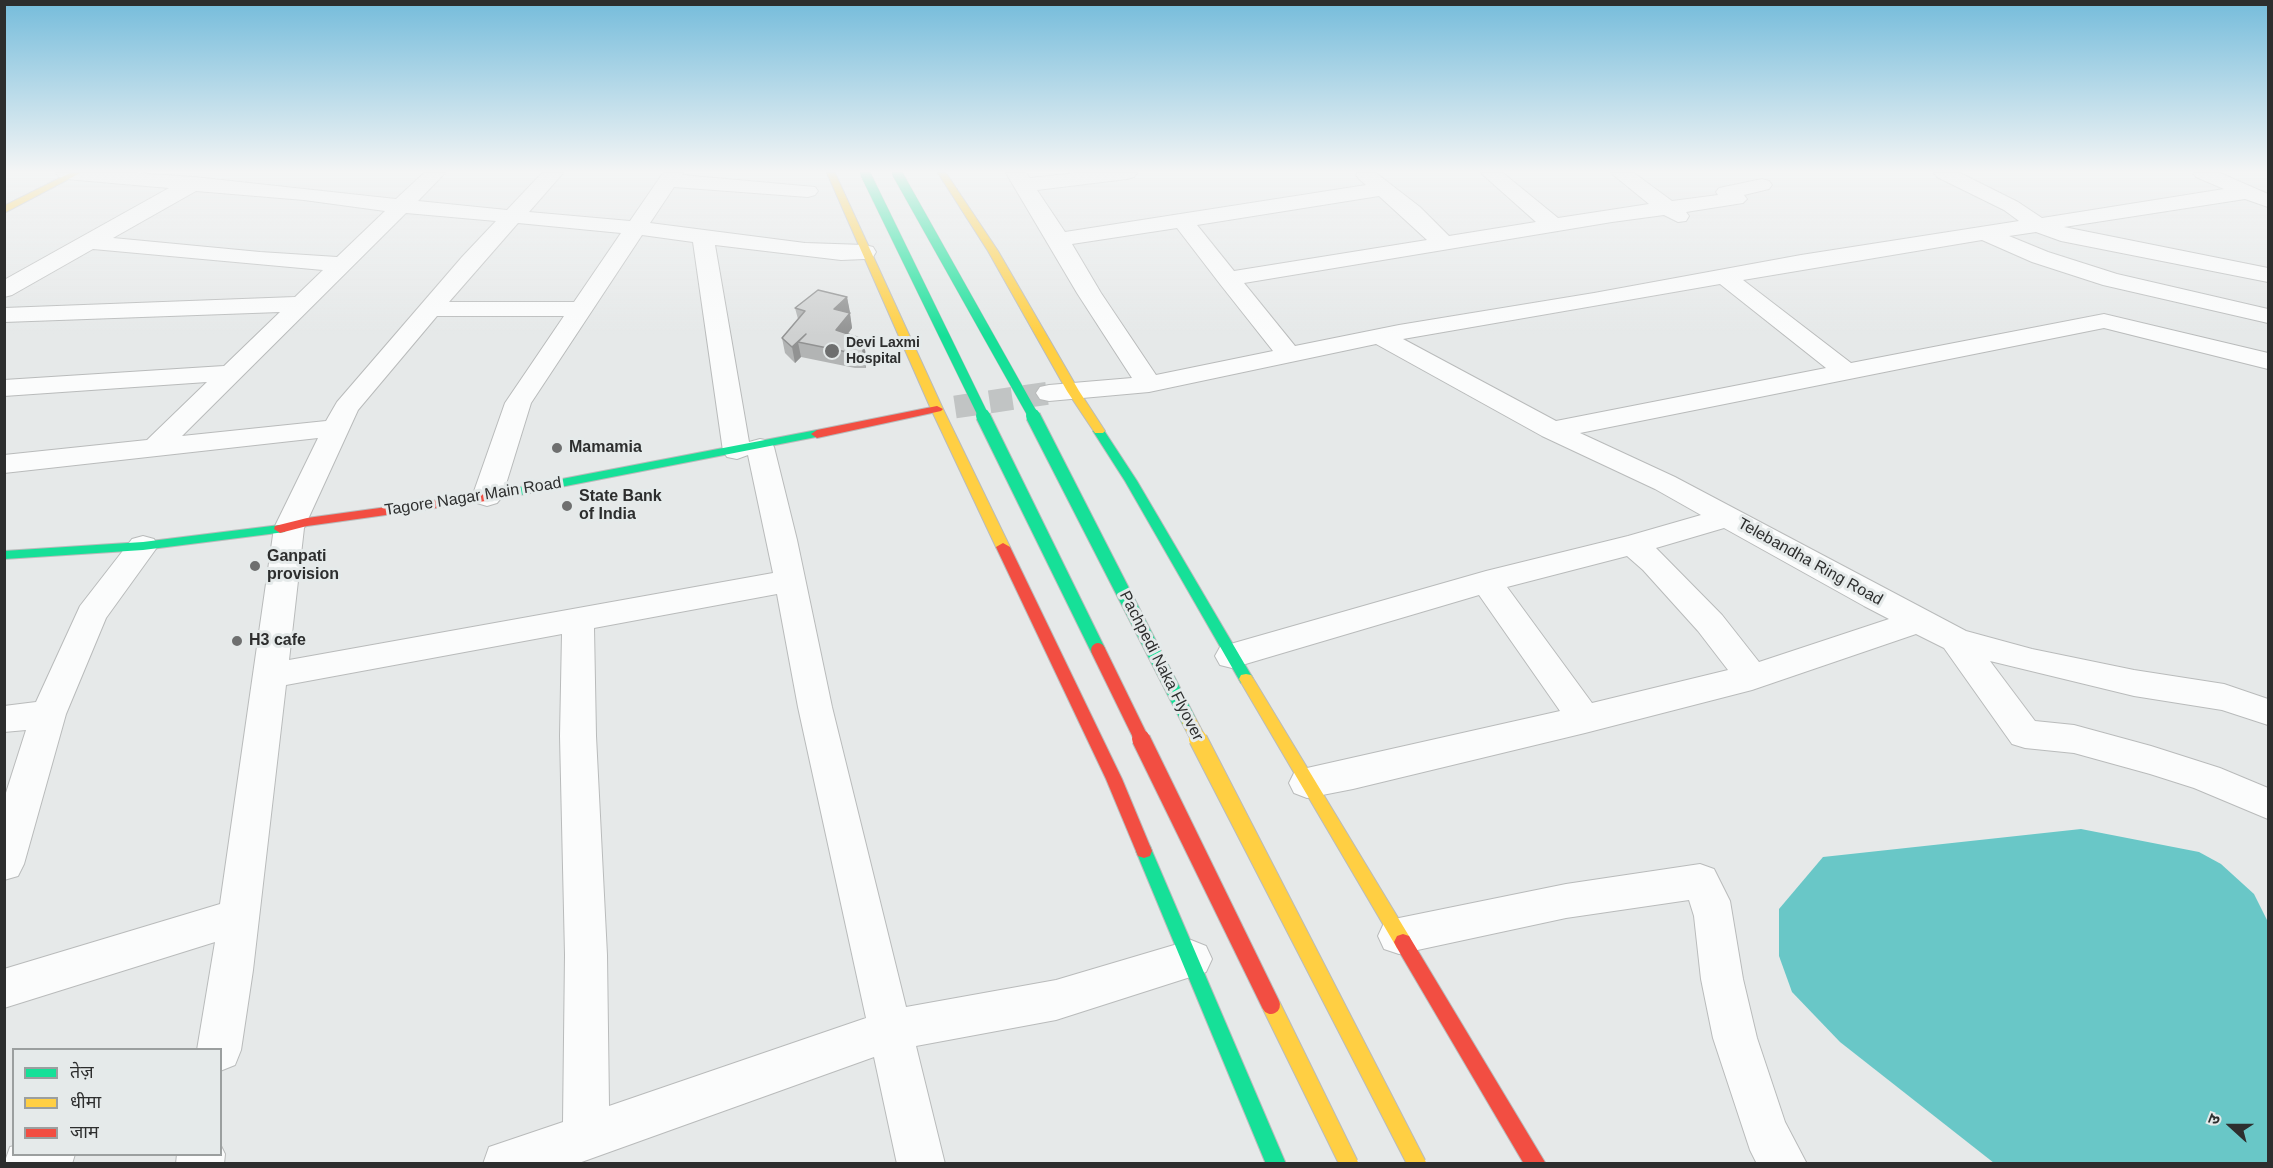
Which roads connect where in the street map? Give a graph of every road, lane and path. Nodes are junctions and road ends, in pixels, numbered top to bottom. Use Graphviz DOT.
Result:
graph roads {
  1 [pos="115,228"];
  2 [pos="377,228"];
  3 [pos="503,228"];
  4 [pos="631,228"];
  5 [pos="636,228"];
  6 [pos="854,228"];
  7 [pos="892,228"];
  8 [pos="928,228"];
  9 [pos="978,228"];
  10 [pos="1050,228"];
  11 [pos="1135,228"];
  12 [pos="1188,228"];
  13 [pos="1428,228"];
  14 [pos="1545,228"];
  15 [pos="2024,228"];
  16 [pos="2045,228"];
  17 [pos="1986,234"];
  18 [pos="703,237"];
  19 [pos="1058,240"];
  20 [pos="90,242"];
  21 [pos="1444,244"];
  22 [pos="865,252"];
  23 [pos="340,264"];
  24 [pos="2268,275"];
  25 [pos="1724,276"];
  26 [pos="1228,279"];
  27 [pos="4,290"];
  28 [pos="300,304"];
  29 [pos="430,309"];
  30 [pos="581,309"];
  31 [pos="4,315"];
  32 [pos="2268,316"];
  33 [pos="1380,336"];
  34 [pos="1289,355"];
  35 [pos="2268,361"];
  36 [pos="1845,371"];
  37 [pos="230,373"];
  38 [pos="1149,384"];
  39 [pos="17,387"];
  40 [pos="1061,392"];
  41 [pos="946,408"];
  42 [pos="4,409"];
  43 [pos="337,428"];
  44 [pos="1552,430"];
  45 [pos="156,447"];
  46 [pos="748,449"];
  47 [pos="4,464"];
  48 [pos="487,497"];
  49 [pos="1727,517"];
  50 [pos="289,528"];
  51 [pos="1633,545"];
  52 [pos="143,546"];
  53 [pos="4,555"];
  54 [pos="790,581"];
  55 [pos="1486,582"];
  56 [pos="578,620"];
  57 [pos="1918,621"];
  58 [pos="1956,640"];
  59 [pos="1232,656"];
  60 [pos="269,676"];
  61 [pos="1752,677"];
  62 [pos="2268,712"];
  63 [pos="48,714"];
  64 [pos="4,719"];
  65 [pos="1585,720"];
  66 [pos="1307,783"];
  67 [pos="2268,804"];
  68 [pos="4,864"];
  69 [pos="240,916"];
  70 [pos="1399,936"];
  71 [pos="1191,960"];
  72 [pos="4,989"];
  73 [pos="891,1029"];
  74 [pos="219,1048"];
  75 [pos="585,1137"];
  76 [pos="49,1156"];
  77 [pos="27,1164"];
  78 [pos="506,1164"];
  79 [pos="921,1164"];
  80 [pos="1276,1164"];
  81 [pos="1349,1164"];
  82 [pos="1417,1164"];
  83 [pos="1536,1164"];
  84 [pos="1784,1164"];
  1 -- 20 [label="street"];
  2 -- 23 [label="street"];
  3 -- 29 [label="street"];
  4 -- 5 [label="street"];
  5 -- 18 [label="street"];
  5 -- 30 [label="street"];
  6 -- 22 [label="main road"];
  7 -- 81 [label="main road, bridge"];
  8 -- 82 [label="main road, Pachpedi Naka Flyover, bridge"];
  9 -- 40 [label="main road"];
  10 -- 19 [label="street"];
  11 -- 19 [label="street"];
  12 -- 26 [label="street"];
  13 -- 21 [label="street"];
  14 -- 21 [label="street"];
  15 -- 17 [label="street"];
  16 -- 24 [label="street"];
  17 -- 25 [label="street"];
  17 -- 32 [label="street"];
  18 -- 22 [label="street"];
  18 -- 46 [label="street"];
  19 -- 38 [label="street"];
  20 -- 23 [label="street"];
  20 -- 27 [label="street"];
  21 -- 26 [label="street"];
  22 -- 41 [label="main road"];
  23 -- 28 [label="street"];
  25 -- 33 [label="street"];
  25 -- 36 [label="street"];
  26 -- 34 [label="street"];
  28 -- 31 [label="street"];
  28 -- 37 [label="street"];
  29 -- 30 [label="street"];
  29 -- 43 [label="street"];
  30 -- 48 [label="street"];
  33 -- 34 [label="street"];
  33 -- 44 [label="street, Telebandha Ring Road"];
  34 -- 38 [label="street"];
  35 -- 36 [label="street"];
  36 -- 44 [label="street"];
  37 -- 39 [label="street"];
  37 -- 45 [label="street"];
  38 -- 40 [label="street"];
  39 -- 42 [label="street"];
  40 -- 59 [label="main road"];
  41 -- 46 [label="main road, Tagore Nagar Main Road"];
  41 -- 71 [label="main road"];
  43 -- 45 [label="street"];
  43 -- 50 [label="street"];
  44 -- 49 [label="street, Telebandha Ring Road"];
  45 -- 47 [label="street"];
  46 -- 48 [label="main road, Tagore Nagar Main Road"];
  46 -- 54 [label="street"];
  48 -- 50 [label="main road, Tagore Nagar Main Road"];
  49 -- 51 [label="street"];
  49 -- 57 [label="street, Telebandha Ring Road"];
  50 -- 52 [label="main road, Tagore Nagar Main Road"];
  50 -- 60 [label="street"];
  51 -- 55 [label="street"];
  51 -- 61 [label="street"];
  52 -- 53 [label="main road, Tagore Nagar Main Road"];
  52 -- 63 [label="street"];
  54 -- 56 [label="street"];
  54 -- 73 [label="street"];
  55 -- 59 [label="street"];
  55 -- 65 [label="street"];
  56 -- 60 [label="street"];
  56 -- 75 [label="street"];
  57 -- 58 [label="street, Telebandha Ring Road"];
  57 -- 61 [label="street"];
  58 -- 62 [label="street, Telebandha Ring Road"];
  58 -- 67 [label="street"];
  59 -- 66 [label="main road"];
  60 -- 69 [label="street"];
  61 -- 65 [label="street"];
  63 -- 64 [label="street"];
  63 -- 68 [label="street"];
  65 -- 66 [label="street"];
  66 -- 70 [label="main road"];
  69 -- 72 [label="street"];
  69 -- 74 [label="street"];
  70 -- 83 [label="main road"];
  70 -- 84 [label="street"];
  71 -- 73 [label="street"];
  71 -- 80 [label="main road"];
  73 -- 75 [label="street"];
  73 -- 79 [label="street"];
  75 -- 78 [label="street"];
  76 -- 77 [label="street"];
}
